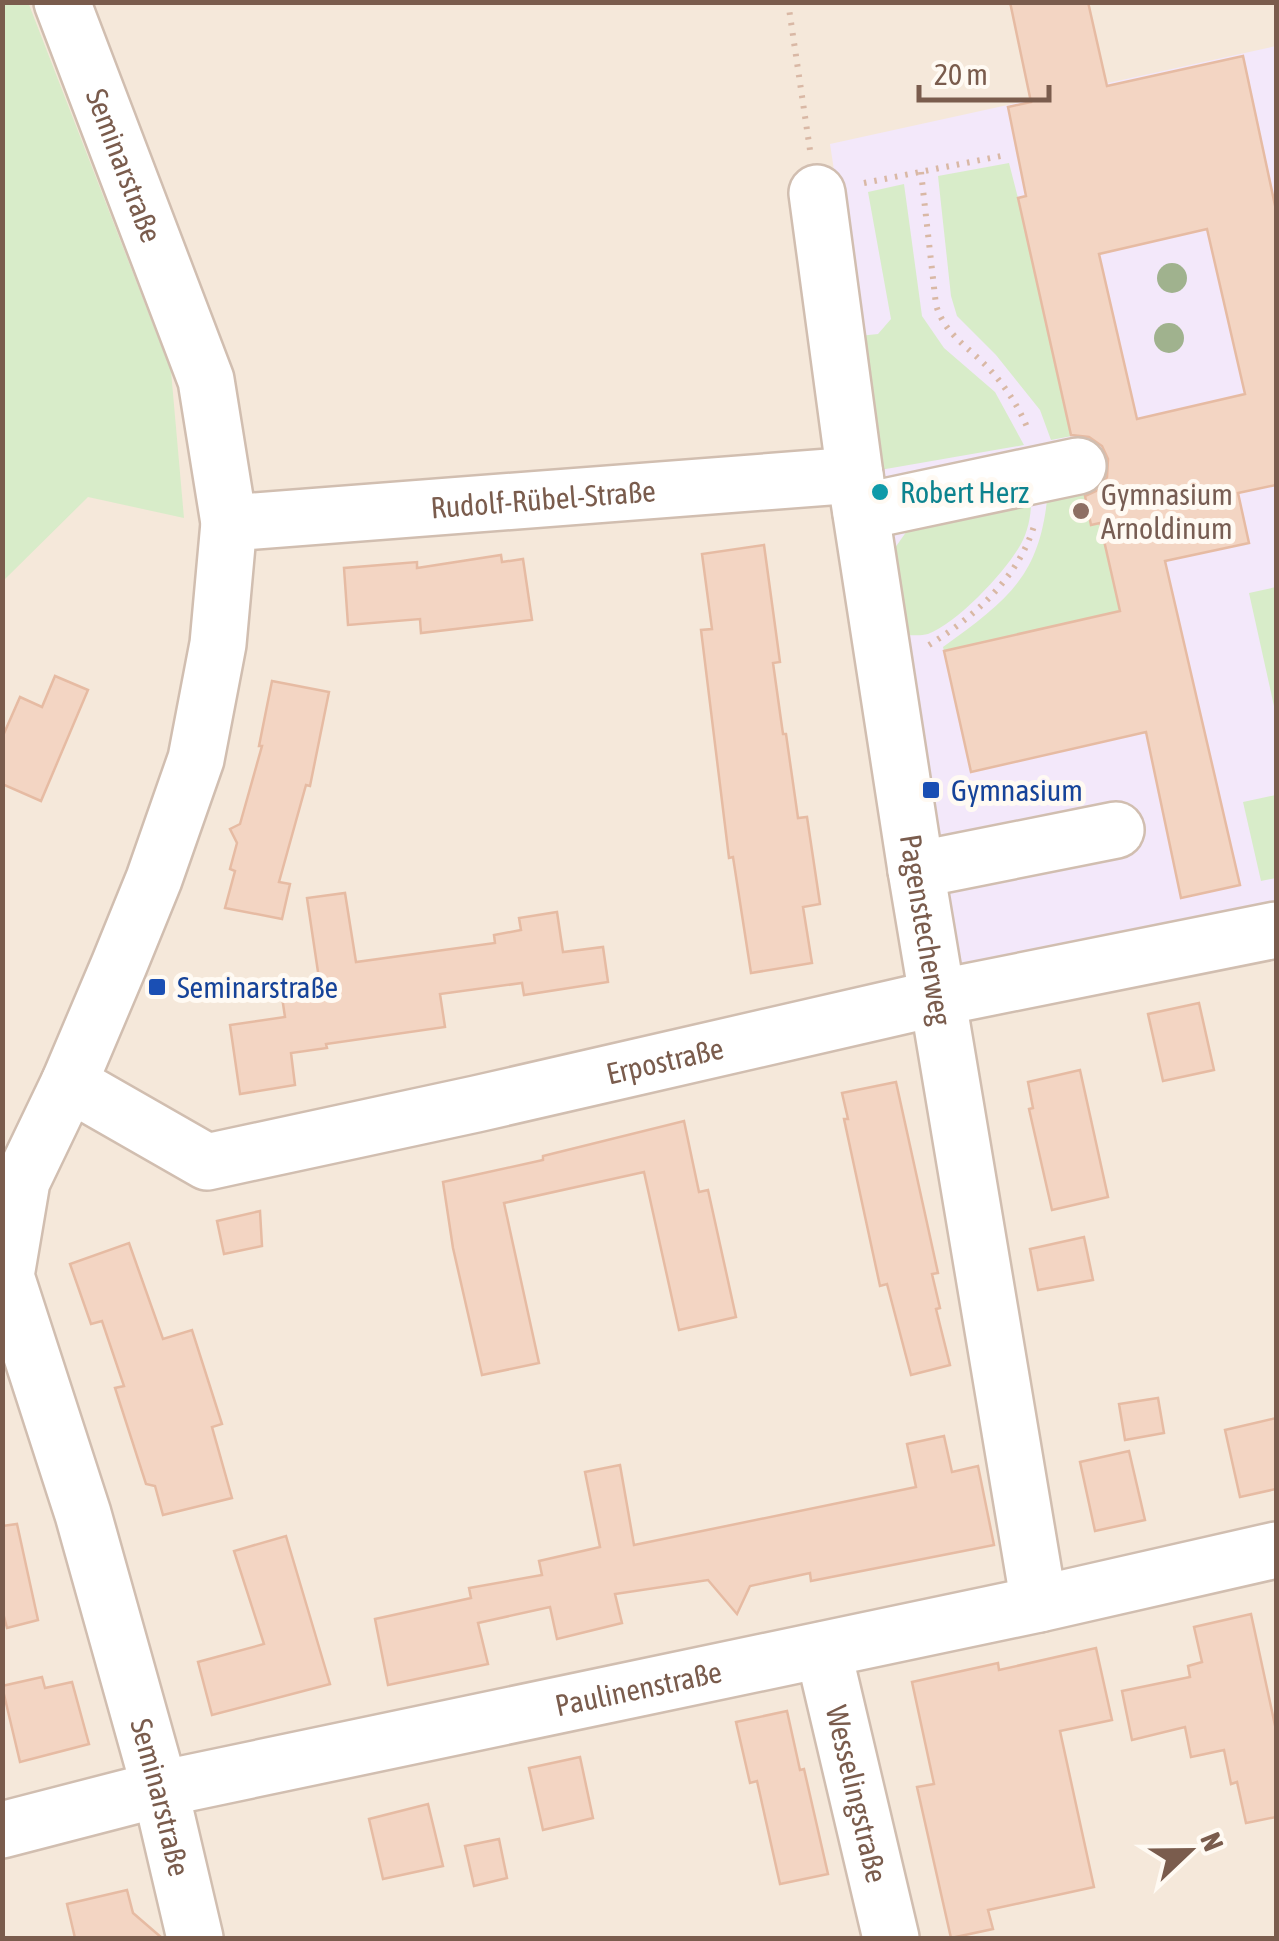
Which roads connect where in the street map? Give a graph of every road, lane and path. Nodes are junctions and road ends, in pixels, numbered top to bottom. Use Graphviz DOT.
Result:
graph roads {
  1 [pos="62,2"];
  2 [pos="788,2"];
  3 [pos="1006,155"];
  4 [pos="817,193"];
  5 [pos="1078,466"];
  6 [pos="858,494"];
  7 [pos="228,524"];
  8 [pos="1116,830"];
  9 [pos="916,870"];
  10 [pos="1276,930"];
  11 [pos="937,998"];
  12 [pos="69,1083"];
  13 [pos="4,1276"];
  14 [pos="1276,1550"];
  15 [pos="1039,1604"];
  16 [pos="823,1650"];
  17 [pos="160,1790"];
  18 [pos="2,1830"];
  19 [pos="194,1938"];
  20 [pos="891,1938"];
  1 -- 7 [label="street, Seminarstraße"];
  2 -- 4 [label="path"];
  3 -- 4 [label="path"];
  4 -- 6 [label="street, Pagenstecherweg"];
  5 -- 6 [label="street, Rudolf-Rübel-Straße"];
  6 -- 7 [label="street, Rudolf-Rübel-Straße"];
  6 -- 9 [label="street, Pagenstecherweg"];
  7 -- 12 [label="street, Seminarstraße"];
  8 -- 9 [label="street"];
  9 -- 11 [label="street, Pagenstecherweg"];
  10 -- 11 [label="street, Erpostraße"];
  11 -- 12 [label="street, Erpostraße"];
  11 -- 15 [label="street, Pagenstecherweg"];
  12 -- 13 [label="street, Seminarstraße"];
  13 -- 17 [label="street, Seminarstraße"];
  14 -- 15 [label="street, Paulinenstraße"];
  15 -- 16 [label="street, Paulinenstraße"];
  16 -- 17 [label="street, Paulinenstraße"];
  16 -- 20 [label="street, Wesselingstraße"];
  17 -- 18 [label="street, Paulinenstraße"];
  17 -- 19 [label="street, Seminarstraße"];
}
